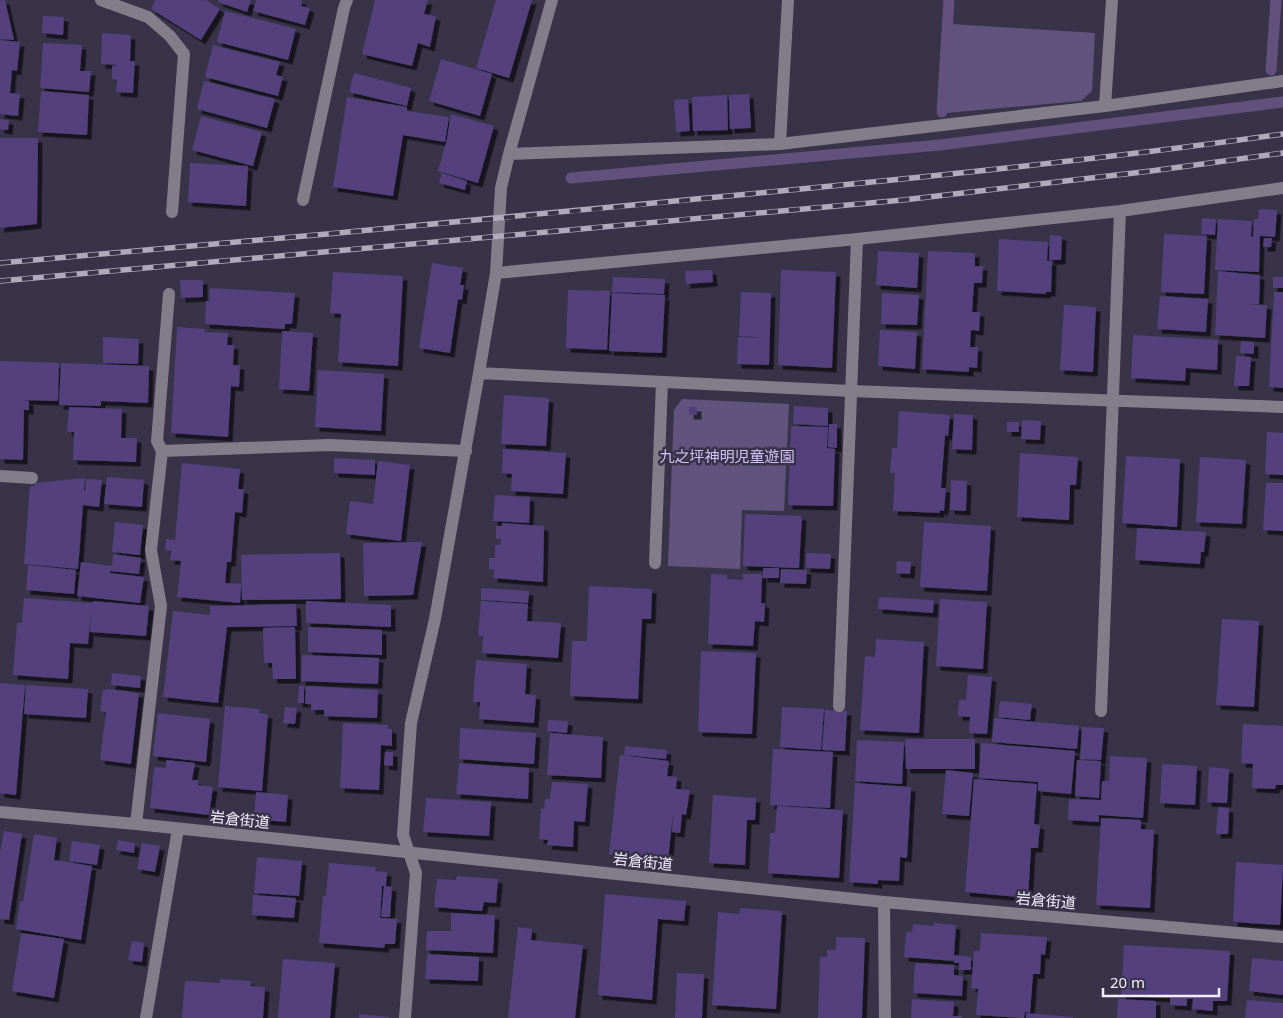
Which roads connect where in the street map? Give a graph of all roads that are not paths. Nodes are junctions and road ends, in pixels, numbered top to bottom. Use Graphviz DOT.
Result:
graph roads {
  1 [pos="101,0"];
  2 [pos="347,0"];
  3 [pos="552,0"];
  4 [pos="788,0"];
  5 [pos="1112,0"];
  6 [pos="1283,81"];
  7 [pos="1105,106"];
  8 [pos="780,144"];
  9 [pos="509,154"];
  10 [pos="1283,188"];
  11 [pos="304,200"];
  12 [pos="1120,210"];
  13 [pos="172,212"];
  14 [pos="857,239"];
  15 [pos="496,273"];
  16 [pos="169,294"];
  17 [pos="479,374"];
  18 [pos="662,382"];
  19 [pos="851,391"];
  20 [pos="1113,401"];
  21 [pos="1283,407"];
  22 [pos="162,451"];
  23 [pos="466,451"];
  24 [pos="0,476"];
  25 [pos="32,478"];
  26 [pos="655,563"];
  27 [pos="839,706"];
  28 [pos="1101,711"];
  29 [pos="0,812"];
  30 [pos="136,824"];
  31 [pos="178,829"];
  32 [pos="411,853"];
  33 [pos="884,902"];
  34 [pos="1283,937"];
  35 [pos="146,1018"];
  36 [pos="405,1018"];
  37 [pos="885,1018"];
  1 -- 13 [label="street"];
  2 -- 11 [label="street"];
  3 -- 9 [label="street"];
  4 -- 8 [label="street"];
  5 -- 7 [label="street"];
  6 -- 7 [label="street"];
  7 -- 8 [label="street"];
  8 -- 9 [label="street"];
  9 -- 15 [label="street"];
  10 -- 12 [label="street"];
  12 -- 14 [label="street"];
  12 -- 20 [label="street"];
  14 -- 15 [label="street"];
  14 -- 19 [label="street"];
  15 -- 17 [label="street"];
  16 -- 22 [label="street"];
  17 -- 18 [label="street"];
  17 -- 23 [label="street"];
  18 -- 19 [label="street"];
  18 -- 26 [label="street"];
  19 -- 20 [label="street"];
  19 -- 27 [label="street"];
  20 -- 21 [label="street"];
  20 -- 28 [label="street"];
  22 -- 23 [label="street"];
  22 -- 30 [label="street"];
  23 -- 32 [label="street"];
  24 -- 25 [label="street"];
  29 -- 30 [label="street, 岩倉街道"];
  30 -- 31 [label="street, 岩倉街道"];
  31 -- 32 [label="street, 岩倉街道"];
  31 -- 35 [label="street"];
  32 -- 33 [label="street, 岩倉街道"];
  32 -- 36 [label="street"];
  33 -- 34 [label="street, 岩倉街道"];
  33 -- 37 [label="street"];
}
